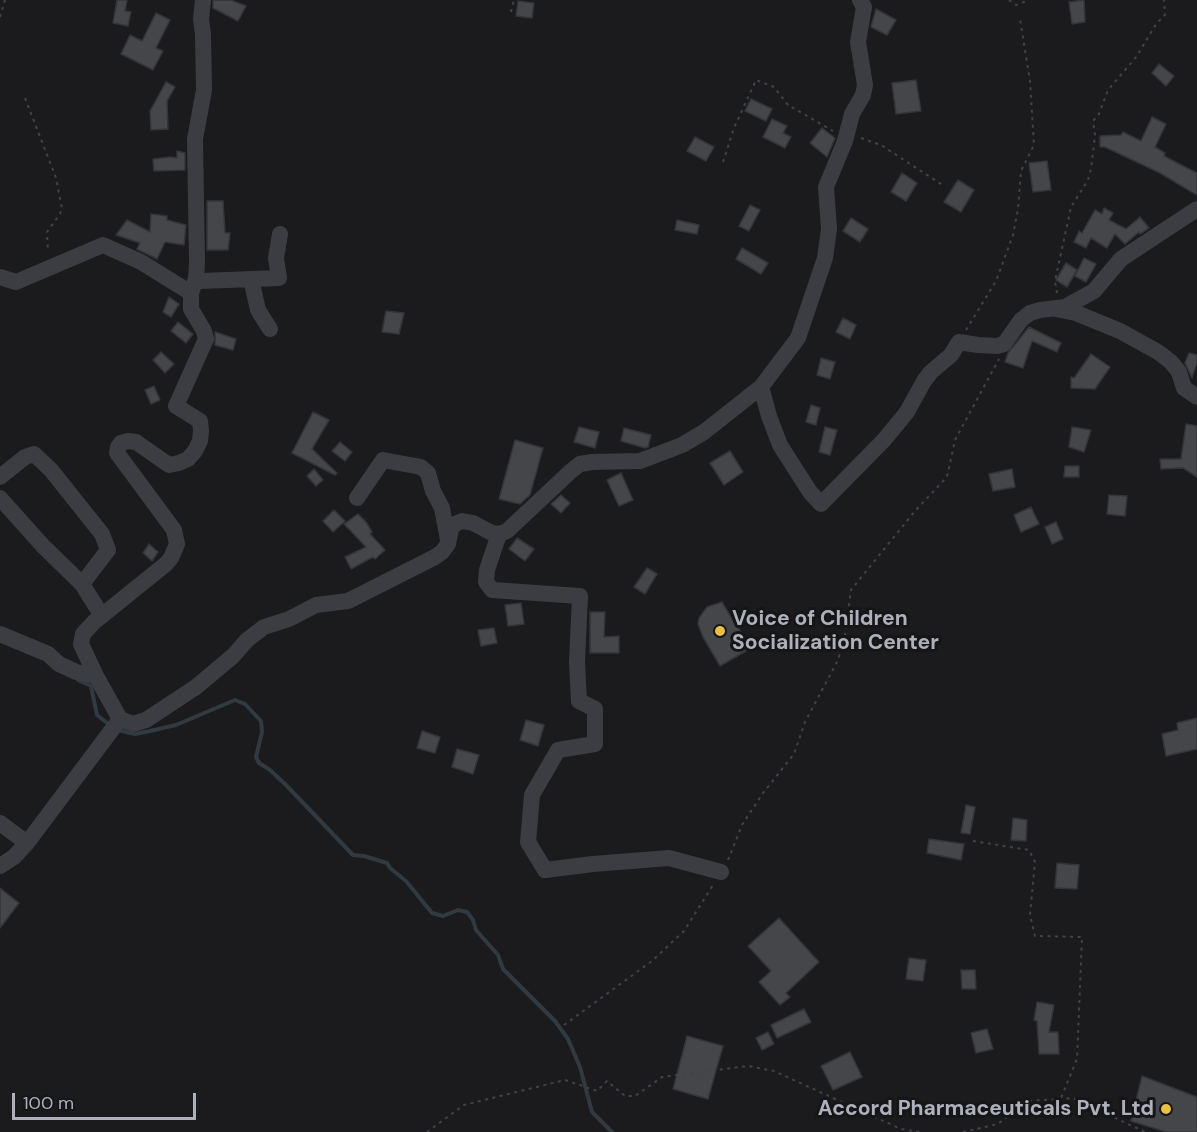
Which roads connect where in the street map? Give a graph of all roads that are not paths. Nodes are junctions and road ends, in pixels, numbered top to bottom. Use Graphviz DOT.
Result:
graph roads {
  1 [pos="203,0"];
  2 [pos="860,0"];
  3 [pos="1197,209"];
  4 [pos="279,234"];
  5 [pos="0,277"];
  6 [pos="251,279"];
  7 [pos="194,286"];
  8 [pos="1055,309"];
  9 [pos="270,329"];
  10 [pos="761,387"];
  11 [pos="1197,397"];
  12 [pos="0,477"];
  13 [pos="0,498"];
  14 [pos="357,498"];
  15 [pos="499,534"];
  16 [pos="448,544"];
  17 [pos="82,584"];
  18 [pos="102,615"];
  19 [pos="0,634"];
  20 [pos="96,676"];
  21 [pos="116,726"];
  22 [pos="0,823"];
  23 [pos="27,843"];
  24 [pos="0,866"];
  25 [pos="721,872"];
  1 -- 7 [label="street"];
  2 -- 10 [label="street"];
  3 -- 8 [label="street"];
  4 -- 6 [label="street"];
  5 -- 7 [label="street"];
  6 -- 7 [label="street"];
  6 -- 9 [label="street"];
  7 -- 18 [label="street"];
  8 -- 10 [label="street"];
  8 -- 11 [label="street"];
  10 -- 15 [label="street"];
  12 -- 17 [label="street"];
  13 -- 17 [label="street"];
  14 -- 16 [label="street"];
  15 -- 16 [label="street"];
  15 -- 25 [label="street"];
  16 -- 21 [label="street"];
  17 -- 18 [label="street"];
  18 -- 20 [label="street"];
  19 -- 20 [label="street"];
  20 -- 21 [label="street"];
  21 -- 23 [label="street"];
  22 -- 23 [label="street"];
  23 -- 24 [label="street"];
}
